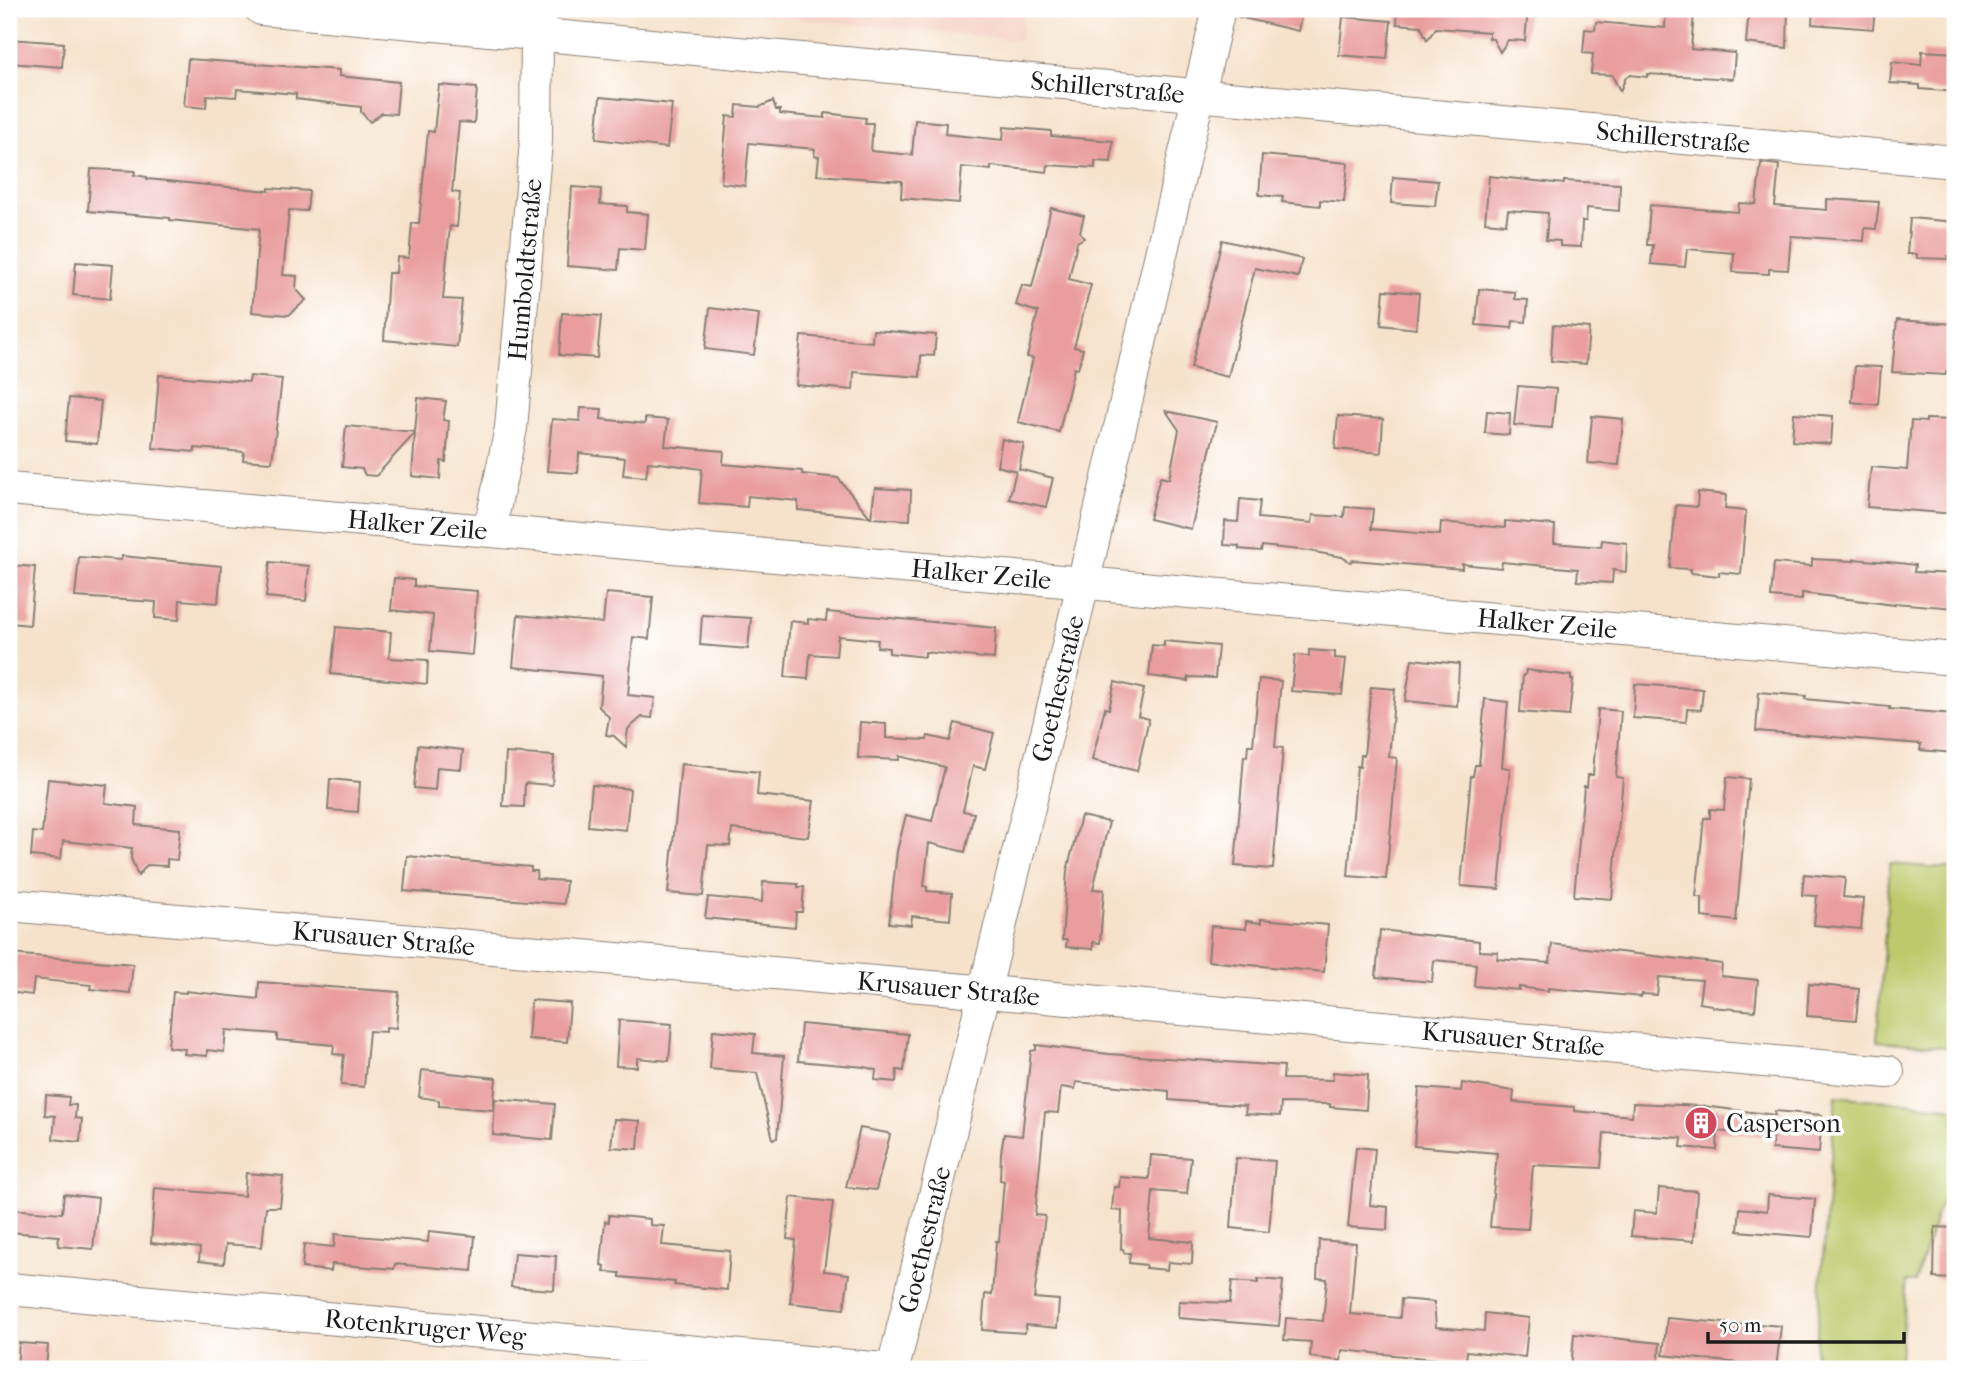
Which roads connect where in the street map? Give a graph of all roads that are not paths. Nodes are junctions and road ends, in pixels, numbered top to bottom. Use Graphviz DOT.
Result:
graph roads {
  1 [pos="261,9"];
  2 [pos="1219,9"];
  3 [pos="540,22"];
  4 [pos="1198,95"];
  5 [pos="1955,162"];
  6 [pos="9,489"];
  7 [pos="490,529"];
  8 [pos="1083,584"];
  9 [pos="1955,659"];
  10 [pos="9,905"];
  11 [pos="984,991"];
  12 [pos="1888,1072"];
  13 [pos="9,1289"];
  14 [pos="884,1369"];
  15 [pos="892,1369"];
  1 -- 3 [label="street, Schillerstraße"];
  2 -- 4 [label="street, Goethestraße"];
  3 -- 4 [label="street, Schillerstraße"];
  3 -- 7 [label="street, Humboldtstraße"];
  4 -- 5 [label="street, Schillerstraße"];
  4 -- 8 [label="street, Goethestraße"];
  6 -- 7 [label="street, Halker Zeile"];
  7 -- 8 [label="street, Halker Zeile"];
  8 -- 9 [label="street, Halker Zeile"];
  8 -- 11 [label="street, Goethestraße"];
  10 -- 11 [label="street, Krusauer Straße"];
  11 -- 12 [label="street, Krusauer Straße"];
  11 -- 15 [label="street, Goethestraße"];
  13 -- 14 [label="street, Rotenkruger Weg"];
}
